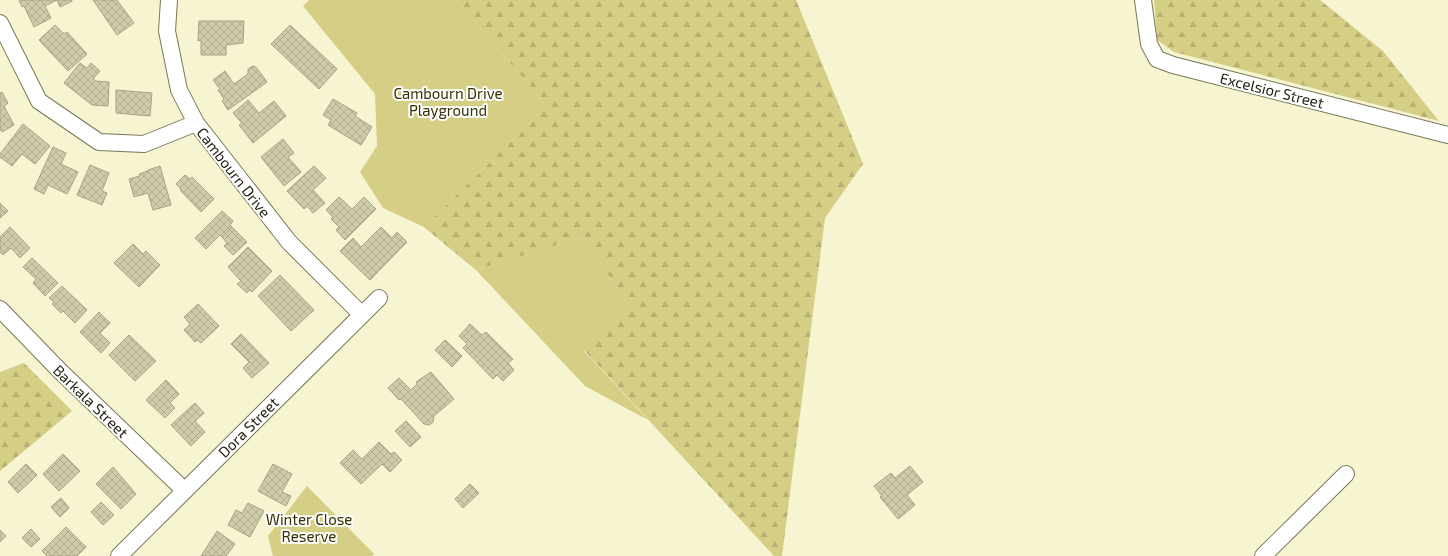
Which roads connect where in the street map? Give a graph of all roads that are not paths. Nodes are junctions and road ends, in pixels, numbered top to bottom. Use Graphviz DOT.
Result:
graph roads {
  1 [pos="169,0"];
  2 [pos="1143,0"];
  3 [pos="0,23"];
  4 [pos="196,123"];
  5 [pos="1448,135"];
  6 [pos="379,298"];
  7 [pos="0,309"];
  8 [pos="362,314"];
  9 [pos="1346,474"];
  10 [pos="184,490"];
  11 [pos="119,556"];
  12 [pos="1262,556"];
  1 -- 4 [label="street, Cambourn Drive"];
  2 -- 5 [label="street, Excelsior Street"];
  3 -- 4 [label="street"];
  4 -- 8 [label="street, Cambourn Drive"];
  6 -- 8 [label="street, Dora Street"];
  7 -- 10 [label="street, Barkala Street"];
  8 -- 10 [label="street, Dora Street"];
  9 -- 12 [label="street"];
  10 -- 11 [label="street, Dora Street"];
}
